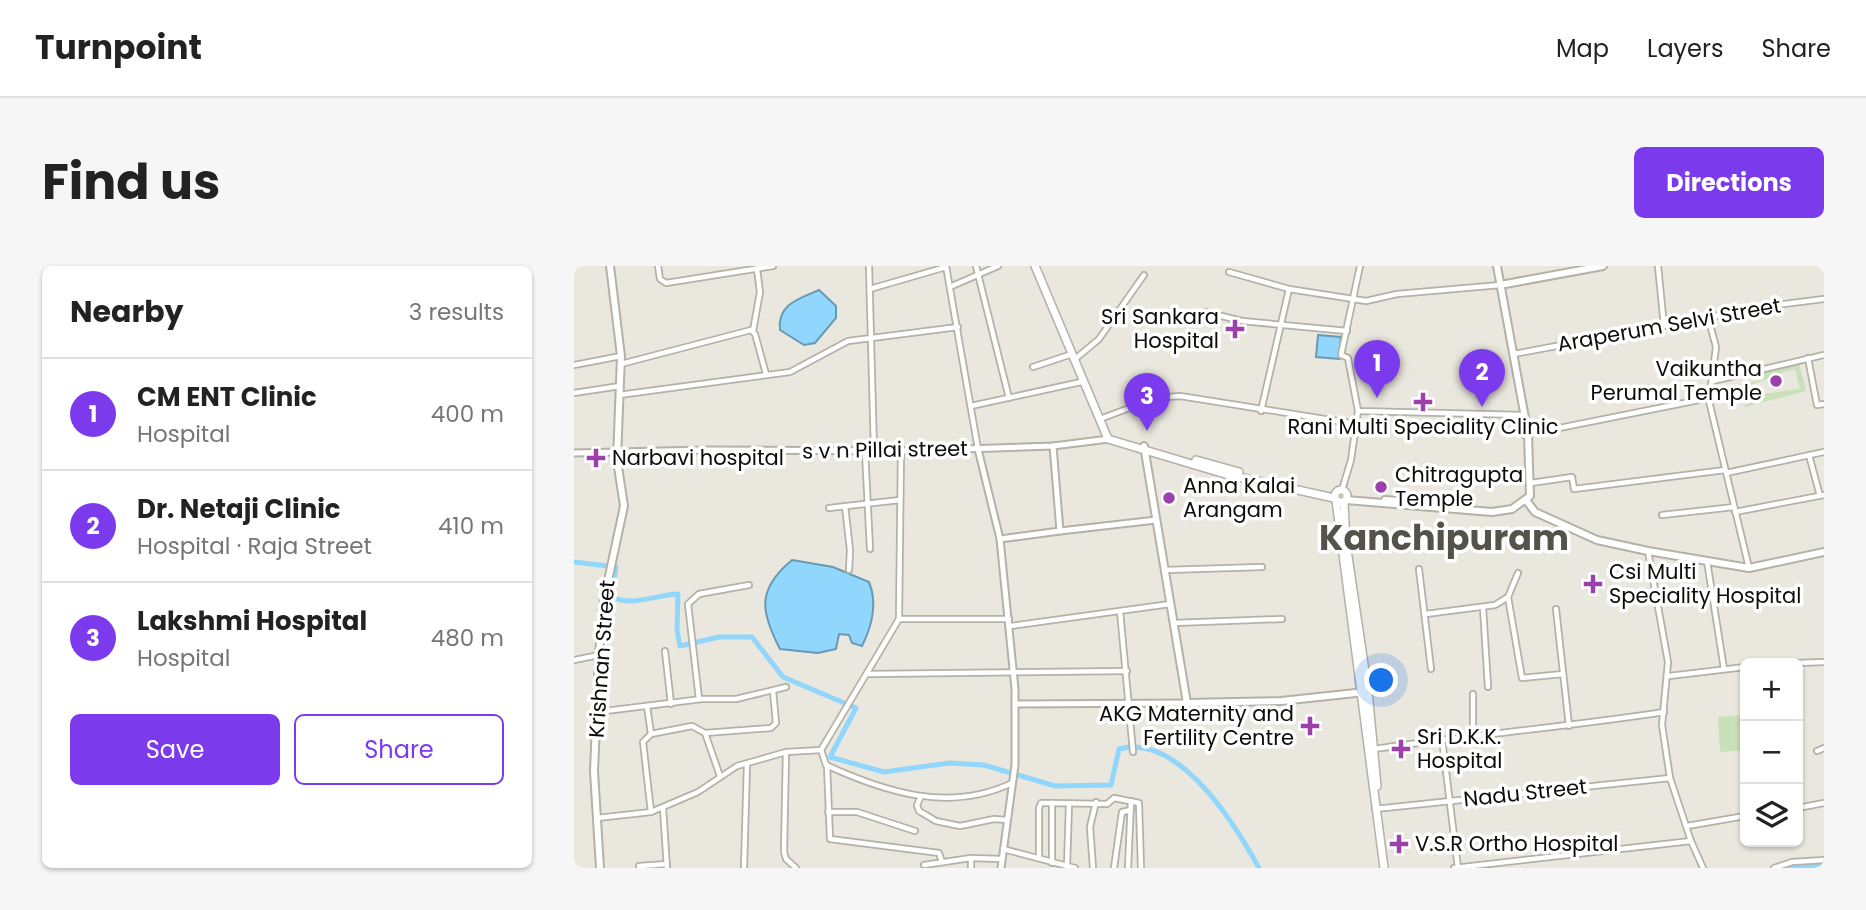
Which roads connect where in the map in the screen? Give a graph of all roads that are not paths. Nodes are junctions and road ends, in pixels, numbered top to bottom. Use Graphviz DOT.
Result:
graph roads {
  1 [pos="610,266"];
  2 [pos="658,266"];
  3 [pos="774,266"];
  4 [pos="869,266"];
  5 [pos="946,266"];
  6 [pos="976,266"];
  7 [pos="998,266"];
  8 [pos="1037,266"];
  9 [pos="1360,266"];
  10 [pos="1497,266"];
  11 [pos="1603,266"];
  12 [pos="1658,266"];
  13 [pos="757,269"];
  14 [pos="1229,272"];
  15 [pos="1144,275"];
  16 [pos="979,276"];
  17 [pos="1500,285"];
  18 [pos="952,286"];
  19 [pos="870,289"];
  20 [pos="1289,289"];
  21 [pos="1355,299"];
  22 [pos="1824,299"];
  23 [pos="1205,312"];
  24 [pos="1708,317"];
  25 [pos="1281,324"];
  26 [pos="1664,326"];
  27 [pos="958,327"];
  28 [pos="753,331"];
  29 [pos="1347,331"];
  30 [pos="872,338"];
  31 [pos="1514,354"];
  32 [pos="1824,355"];
  33 [pos="1073,357"];
  34 [pos="1808,358"];
  35 [pos="621,360"];
  36 [pos="574,365"];
  37 [pos="1032,367"];
  38 [pos="766,374"];
  39 [pos="1713,381"];
  40 [pos="1081,382"];
  41 [pos="620,386"];
  42 [pos="574,393"];
  43 [pos="620,395"];
  44 [pos="1009,398"];
  45 [pos="1709,398"];
  46 [pos="1824,404"];
  47 [pos="971,406"];
  48 [pos="1261,411"];
  49 [pos="1358,411"];
  50 [pos="1524,415"];
  51 [pos="1100,419"];
  52 [pos="1356,424"];
  53 [pos="1102,431"];
  54 [pos="1526,435"];
  55 [pos="1110,438"];
  56 [pos="1092,442"];
  57 [pos="1054,446"];
  58 [pos="1144,448"];
  59 [pos="978,449"];
  60 [pos="865,451"];
  61 [pos="874,451"];
  62 [pos="901,451"];
  63 [pos="617,452"];
  64 [pos="1824,452"];
  65 [pos="574,453"];
  66 [pos="1809,455"];
  67 [pos="1725,472"];
  68 [pos="1531,483"];
  69 [pos="1822,496"];
  70 [pos="1341,497"];
  71 [pos="900,500"];
  72 [pos="1525,500"];
  73 [pos="868,503"];
  74 [pos="845,506"];
  75 [pos="829,508"];
  76 [pos="1735,509"];
  77 [pos="1662,514"];
  78 [pos="1156,520"];
  79 [pos="1060,531"];
  80 [pos="1000,539"];
  81 [pos="870,549"];
  82 [pos="1648,551"];
  83 [pos="1824,552"];
  84 [pos="1707,561"];
  85 [pos="1262,567"];
  86 [pos="1749,568"];
  87 [pos="1419,569"];
  88 [pos="849,570"];
  89 [pos="1164,570"];
  90 [pos="1518,573"];
  91 [pos="749,585"];
  92 [pos="1508,597"];
  93 [pos="1170,604"];
  94 [pos="1483,607"];
  95 [pos="1556,609"];
  96 [pos="1120,611"];
  97 [pos="1426,614"];
  98 [pos="1010,619"];
  99 [pos="1282,619"];
  100 [pos="899,620"];
  101 [pos="1173,623"];
  102 [pos="1011,626"];
  103 [pos="665,651"];
  104 [pos="599,655"];
  105 [pos="574,660"];
  106 [pos="1824,662"];
  107 [pos="1803,663"];
  108 [pos="1740,667"];
  109 [pos="1431,669"];
  110 [pos="1724,669"];
  111 [pos="1127,671"];
  112 [pos="1013,672"];
  113 [pos="867,674"];
  114 [pos="1563,674"];
  115 [pos="1669,676"];
  116 [pos="786,687"];
  117 [pos="1488,687"];
  118 [pos="773,691"];
  119 [pos="1365,692"];
  120 [pos="1473,694"];
  121 [pos="699,699"];
  122 [pos="1187,703"];
  123 [pos="671,704"];
  124 [pos="1014,704"];
  125 [pos="1131,704"];
  126 [pos="647,706"];
  127 [pos="597,712"];
  128 [pos="1664,712"];
  129 [pos="1569,726"];
  130 [pos="705,733"];
  131 [pos="651,734"];
  132 [pos="1473,734"];
  133 [pos="1442,739"];
  134 [pos="1824,748"];
  135 [pos="1373,749"];
  136 [pos="821,750"];
  137 [pos="1817,751"];
  138 [pos="786,752"];
  139 [pos="1133,752"];
  140 [pos="747,764"];
  141 [pos="827,765"];
  142 [pos="720,776"];
  143 [pos="1670,778"];
  144 [pos="1012,783"];
  145 [pos="921,796"];
  146 [pos="1131,801"];
  147 [pos="1448,801"];
  148 [pos="1096,802"];
  149 [pos="1052,803"];
  150 [pos="1824,803"];
  151 [pos="1069,804"];
  152 [pos="1803,807"];
  153 [pos="663,808"];
  154 [pos="1377,809"];
  155 [pos="1131,810"];
  156 [pos="651,812"];
  157 [pos="828,812"];
  158 [pos="1740,817"];
  159 [pos="597,818"];
  160 [pos="1007,820"];
  161 [pos="1687,826"];
  162 [pos="915,831"];
  163 [pos="1691,841"];
  164 [pos="1003,849"];
  165 [pos="971,858"];
  166 [pos="1039,858"];
  167 [pos="1002,859"];
  168 [pos="1824,860"];
  169 [pos="942,862"];
  170 [pos="1051,864"];
  171 [pos="924,865"];
  172 [pos="639,866"];
  173 [pos="667,866"];
  174 [pos="1067,866"];
  175 [pos="600,868"];
  176 [pos="744,868"];
  177 [pos="796,868"];
  178 [pos="971,868"];
  179 [pos="1001,868"];
  180 [pos="1075,868"];
  181 [pos="1093,868"];
  182 [pos="1114,868"];
  183 [pos="1128,868"];
  184 [pos="1140,868"];
  185 [pos="1386,868"];
  186 [pos="1456,868"];
  187 [pos="1703,868"];
  188 [pos="1774,868"];
  1 -- 35 [label="main road, Krishnan Street"];
  2 -- 13 [label="street"];
  3 -- 13 [label="street"];
  4 -- 19 [label="street"];
  5 -- 18 [label="street"];
  5 -- 19 [label="street"];
  6 -- 16 [label="street"];
  7 -- 16 [label="street"];
  8 -- 33 [label="highway"];
  9 -- 21 [label="street"];
  10 -- 17 [label="main road"];
  11 -- 17 [label="main road"];
  12 -- 26 [label="street"];
  13 -- 28 [label="street"];
  14 -- 20 [label="street"];
  15 -- 33 [label="street"];
  16 -- 18 [label="street"];
  16 -- 44 [label="street"];
  17 -- 21 [label="street"];
  17 -- 31 [label="main road"];
  18 -- 27 [label="street"];
  19 -- 30 [label="street"];
  20 -- 21 [label="street"];
  20 -- 25 [label="street"];
  21 -- 29 [label="street"];
  22 -- 24 [label="street, Araperum Selvi Street"];
  23 -- 25 [label="street"];
  24 -- 26 [label="street, Araperum Selvi Street"];
  24 -- 39 [label="street"];
  25 -- 29 [label="street"];
  25 -- 48 [label="street"];
  26 -- 31 [label="street, Araperum Selvi Street"];
  27 -- 30 [label="street"];
  27 -- 47 [label="street"];
  28 -- 35 [label="street"];
  28 -- 38 [label="street"];
  29 -- 49 [label="street"];
  30 -- 38 [label="street"];
  30 -- 61 [label="street"];
  31 -- 50 [label="main road"];
  32 -- 34 [label="street"];
  33 -- 37 [label="street"];
  33 -- 40 [label="highway"];
  33 -- 51 [label="highway"];
  34 -- 39 [label="street"];
  34 -- 46 [label="street"];
  35 -- 36 [label="street"];
  35 -- 41 [label="main road, Krishnan Street"];
  38 -- 43 [label="street"];
  39 -- 45 [label="street"];
  40 -- 44 [label="street"];
  40 -- 53 [label="highway"];
  41 -- 42 [label="street"];
  41 -- 43 [label="main road, Krishnan Street"];
  43 -- 63 [label="main road, Krishnan Street"];
  44 -- 47 [label="street"];
  45 -- 54 [label="street"];
  45 -- 67 [label="street"];
  47 -- 59 [label="street"];
  48 -- 51 [label="street"];
  48 -- 52 [label="street"];
  49 -- 50 [label="street"];
  49 -- 52 [label="street"];
  50 -- 54 [label="main road"];
  51 -- 55 [label="highway"];
  52 -- 70 [label="street"];
  53 -- 55 [label="highway"];
  53 -- 56 [label="street"];
  54 -- 68 [label="main road"];
  54 -- 72 [label="main road"];
  55 -- 56 [label="street, s v n Pillai street"];
  55 -- 58 [label="highway"];
  56 -- 57 [label="street, s v n Pillai street"];
  57 -- 59 [label="street, s v n Pillai street"];
  57 -- 79 [label="street"];
  58 -- 70 [label="highway"];
  58 -- 78 [label="main road"];
  59 -- 62 [label="street, s v n Pillai street"];
  59 -- 80 [label="street"];
  60 -- 61 [label="street, s v n Pillai street"];
  60 -- 63 [label="street, s v n Pillai street"];
  60 -- 73 [label="street"];
  61 -- 62 [label="street, s v n Pillai street"];
  62 -- 71 [label="street"];
  63 -- 65 [label="street, s v n Pillai street"];
  63 -- 104 [label="main road, Krishnan Street"];
  64 -- 66 [label="street"];
  66 -- 67 [label="street"];
  66 -- 69 [label="street"];
  67 -- 68 [label="street"];
  67 -- 76 [label="street"];
  68 -- 72 [label="main road"];
  69 -- 76 [label="street"];
  70 -- 72 [label="main road"];
  70 -- 119 [label="highway"];
  71 -- 73 [label="street"];
  71 -- 100 [label="street"];
  72 -- 82 [label="main road"];
  73 -- 74 [label="street"];
  73 -- 81 [label="street"];
  74 -- 75 [label="street"];
  74 -- 88 [label="street"];
  76 -- 77 [label="street"];
  76 -- 86 [label="street"];
  78 -- 79 [label="street"];
  78 -- 89 [label="main road"];
  79 -- 80 [label="street"];
  80 -- 98 [label="street"];
  82 -- 84 [label="main road"];
  82 -- 115 [label="street"];
  83 -- 86 [label="main road"];
  84 -- 86 [label="main road"];
  84 -- 110 [label="street"];
  85 -- 89 [label="street"];
  87 -- 97 [label="street"];
  89 -- 93 [label="main road"];
  90 -- 92 [label="street"];
  91 -- 121 [label="street"];
  92 -- 94 [label="street"];
  92 -- 114 [label="street"];
  93 -- 96 [label="street"];
  93 -- 101 [label="main road"];
  94 -- 97 [label="street"];
  94 -- 117 [label="street"];
  95 -- 114 [label="street"];
  96 -- 102 [label="street"];
  96 -- 111 [label="street"];
  97 -- 109 [label="street"];
  98 -- 100 [label="street"];
  98 -- 102 [label="street"];
  99 -- 101 [label="street"];
  100 -- 113 [label="street"];
  101 -- 122 [label="main road"];
  102 -- 112 [label="street"];
  103 -- 123 [label="street"];
  104 -- 105 [label="street"];
  104 -- 127 [label="main road, Krishnan Street"];
  106 -- 107 [label="street"];
  108 -- 110 [label="street"];
  110 -- 115 [label="street"];
  111 -- 112 [label="street"];
  111 -- 125 [label="street"];
  112 -- 113 [label="street"];
  112 -- 124 [label="street"];
  113 -- 136 [label="street"];
  114 -- 129 [label="street"];
  115 -- 128 [label="street"];
  116 -- 118 [label="street"];
  118 -- 121 [label="street"];
  118 -- 130 [label="street"];
  119 -- 122 [label="main road"];
  119 -- 135 [label="highway"];
  119 -- 154 [label="highway"];
  120 -- 132 [label="street"];
  121 -- 123 [label="street"];
  122 -- 125 [label="street"];
  123 -- 126 [label="street"];
  124 -- 125 [label="street"];
  124 -- 144 [label="street"];
  125 -- 139 [label="street"];
  126 -- 127 [label="street"];
  126 -- 131 [label="street"];
  127 -- 159 [label="main road, Krishnan Street"];
  128 -- 129 [label="street"];
  128 -- 143 [label="street"];
  129 -- 132 [label="street"];
  130 -- 131 [label="street"];
  130 -- 142 [label="street"];
  131 -- 156 [label="street"];
  132 -- 133 [label="street"];
  133 -- 135 [label="street"];
  133 -- 147 [label="street"];
  134 -- 137 [label="street"];
  135 -- 154 [label="highway"];
  136 -- 138 [label="street"];
  136 -- 141 [label="street"];
  138 -- 140 [label="street"];
  138 -- 177 [label="street"];
  140 -- 142 [label="street"];
  140 -- 176 [label="street"];
  141 -- 145 [label="street"];
  141 -- 157 [label="street"];
  142 -- 153 [label="street"];
  143 -- 147 [label="street, Nadu Street"];
  143 -- 161 [label="street"];
  144 -- 145 [label="street"];
  144 -- 160 [label="street"];
  145 -- 160 [label="street"];
  146 -- 148 [label="street"];
  146 -- 155 [label="street"];
  146 -- 184 [label="street"];
  147 -- 154 [label="street, Nadu Street"];
  147 -- 186 [label="street"];
  148 -- 151 [label="street"];
  148 -- 181 [label="street"];
  149 -- 151 [label="street"];
  149 -- 166 [label="street"];
  149 -- 170 [label="street"];
  150 -- 152 [label="street"];
  151 -- 174 [label="street"];
  153 -- 156 [label="street"];
  153 -- 173 [label="street"];
  154 -- 185 [label="highway"];
  155 -- 182 [label="street"];
  155 -- 183 [label="street"];
  156 -- 159 [label="street"];
  157 -- 162 [label="street"];
  157 -- 169 [label="street"];
  158 -- 161 [label="street"];
  159 -- 175 [label="main road, Krishnan Street"];
  160 -- 164 [label="street"];
  161 -- 163 [label="street"];
  163 -- 186 [label="street"];
  163 -- 187 [label="street"];
  164 -- 166 [label="street"];
  164 -- 167 [label="street"];
  165 -- 167 [label="street"];
  165 -- 169 [label="street"];
  165 -- 178 [label="street"];
  166 -- 170 [label="street"];
  167 -- 179 [label="street"];
  168 -- 188 [label="street"];
  169 -- 171 [label="street"];
  170 -- 174 [label="street"];
  172 -- 173 [label="street"];
  174 -- 180 [label="street"];
}
